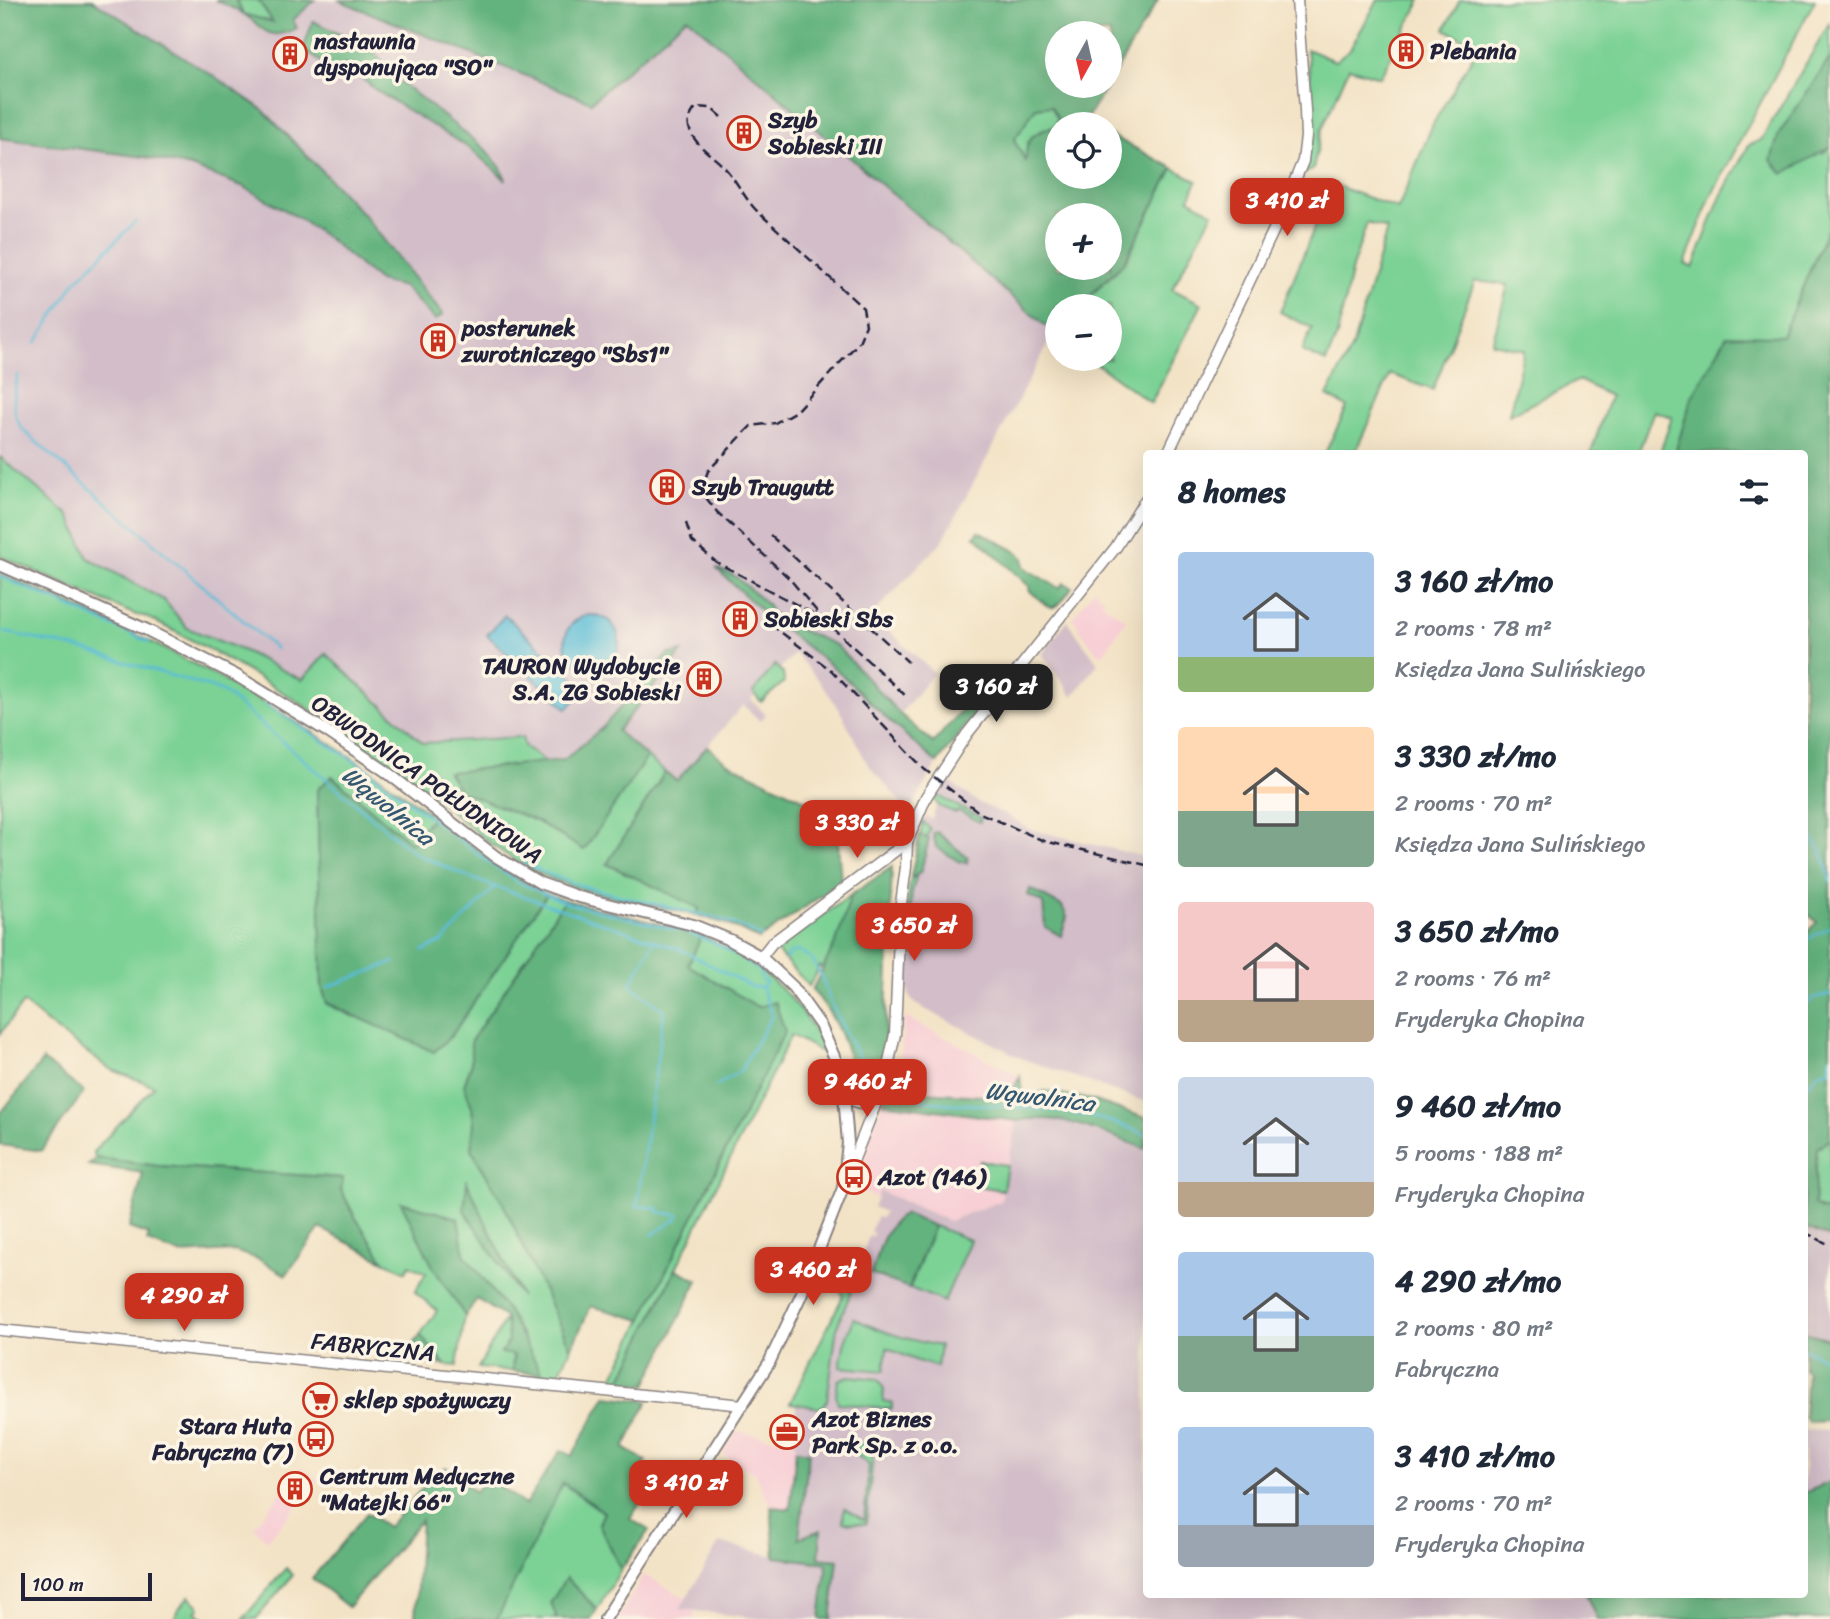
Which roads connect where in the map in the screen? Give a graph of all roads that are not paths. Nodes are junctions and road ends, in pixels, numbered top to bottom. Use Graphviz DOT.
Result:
graph roads {
  1 [pos="1297,0"];
  2 [pos="1169,450"];
  3 [pos="1143,504"];
  4 [pos="0,565"];
  5 [pos="906,842"];
  6 [pos="761,957"];
  7 [pos="881,1092"];
  8 [pos="844,1095"];
  9 [pos="843,1188"];
  10 [pos="0,1330"];
  11 [pos="743,1405"];
  12 [pos="605,1619"];
  1 -- 2 [label="street"];
  3 -- 5 [label="street"];
  4 -- 6 [label="main road, OBWODNICA POŁUDNIOWA"];
  5 -- 6 [label="street"];
  5 -- 7 [label="street"];
  6 -- 8 [label="main road, OBWODNICA POŁUDNIOWA"];
  7 -- 8 [label="street"];
  7 -- 9 [label="street"];
  8 -- 9 [label="main road, OBWODNICA POŁUDNIOWA"];
  9 -- 11 [label="main road, OBWODNICA POŁUDNIOWA"];
  10 -- 11 [label="street, FABRYCZNA"];
  11 -- 12 [label="main road, OBWODNICA POŁUDNIOWA"];
}
